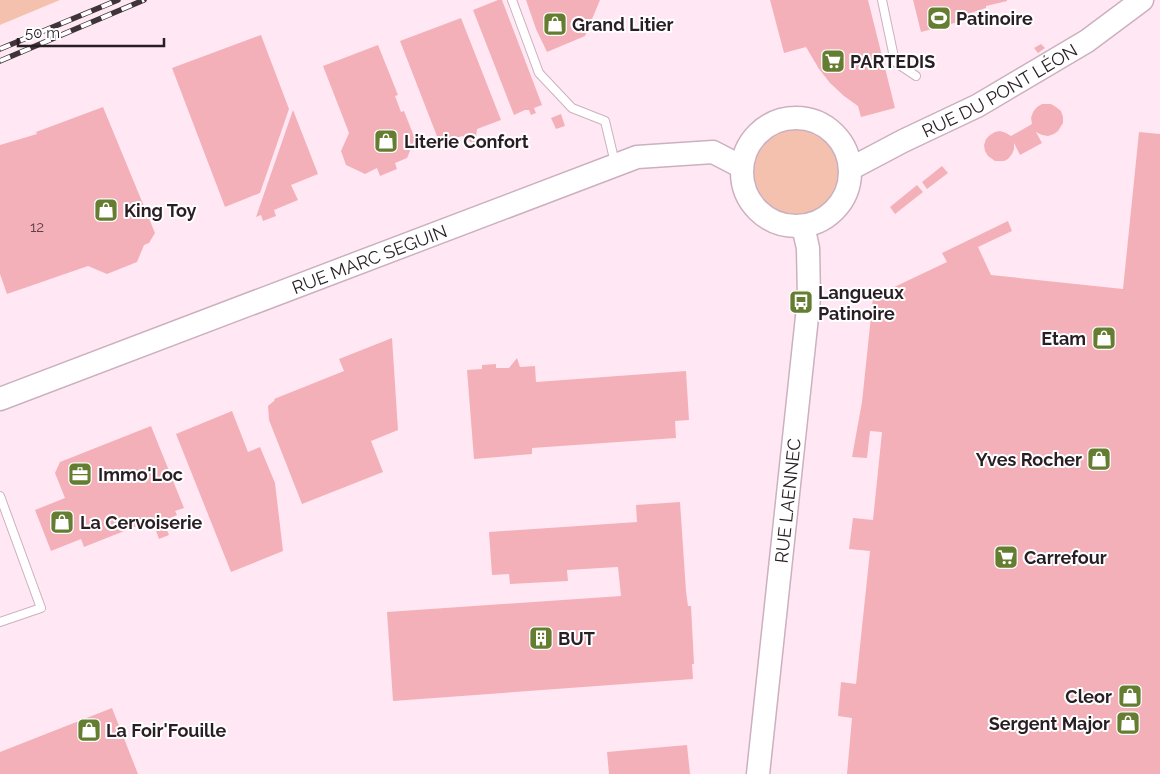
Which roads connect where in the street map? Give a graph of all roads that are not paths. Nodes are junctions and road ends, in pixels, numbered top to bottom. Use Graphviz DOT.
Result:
graph roads {
  1 [pos="512,0"];
  2 [pos="882,0"];
  3 [pos="1142,0"];
  4 [pos="916,76"];
  5 [pos="616,165"];
  6 [pos="742,167"];
  7 [pos="850,169"];
  8 [pos="803,226"];
  9 [pos="0,399"];
  10 [pos="0,496"];
  11 [pos="0,622"];
  12 [pos="758,774"];
  1 -- 5 [label="lane"];
  2 -- 4 [label="lane"];
  3 -- 7 [label="street, RUE DU PONT LÉON"];
  5 -- 6 [label="street, RUE MARC SEGUIN"];
  5 -- 9 [label="street, RUE MARC SEGUIN"];
  6 -- 7 [label="street"];
  6 -- 8 [label="street"];
  7 -- 8 [label="street"];
  8 -- 12 [label="street, RUE LAENNEC"];
  10 -- 11 [label="lane"];
}
